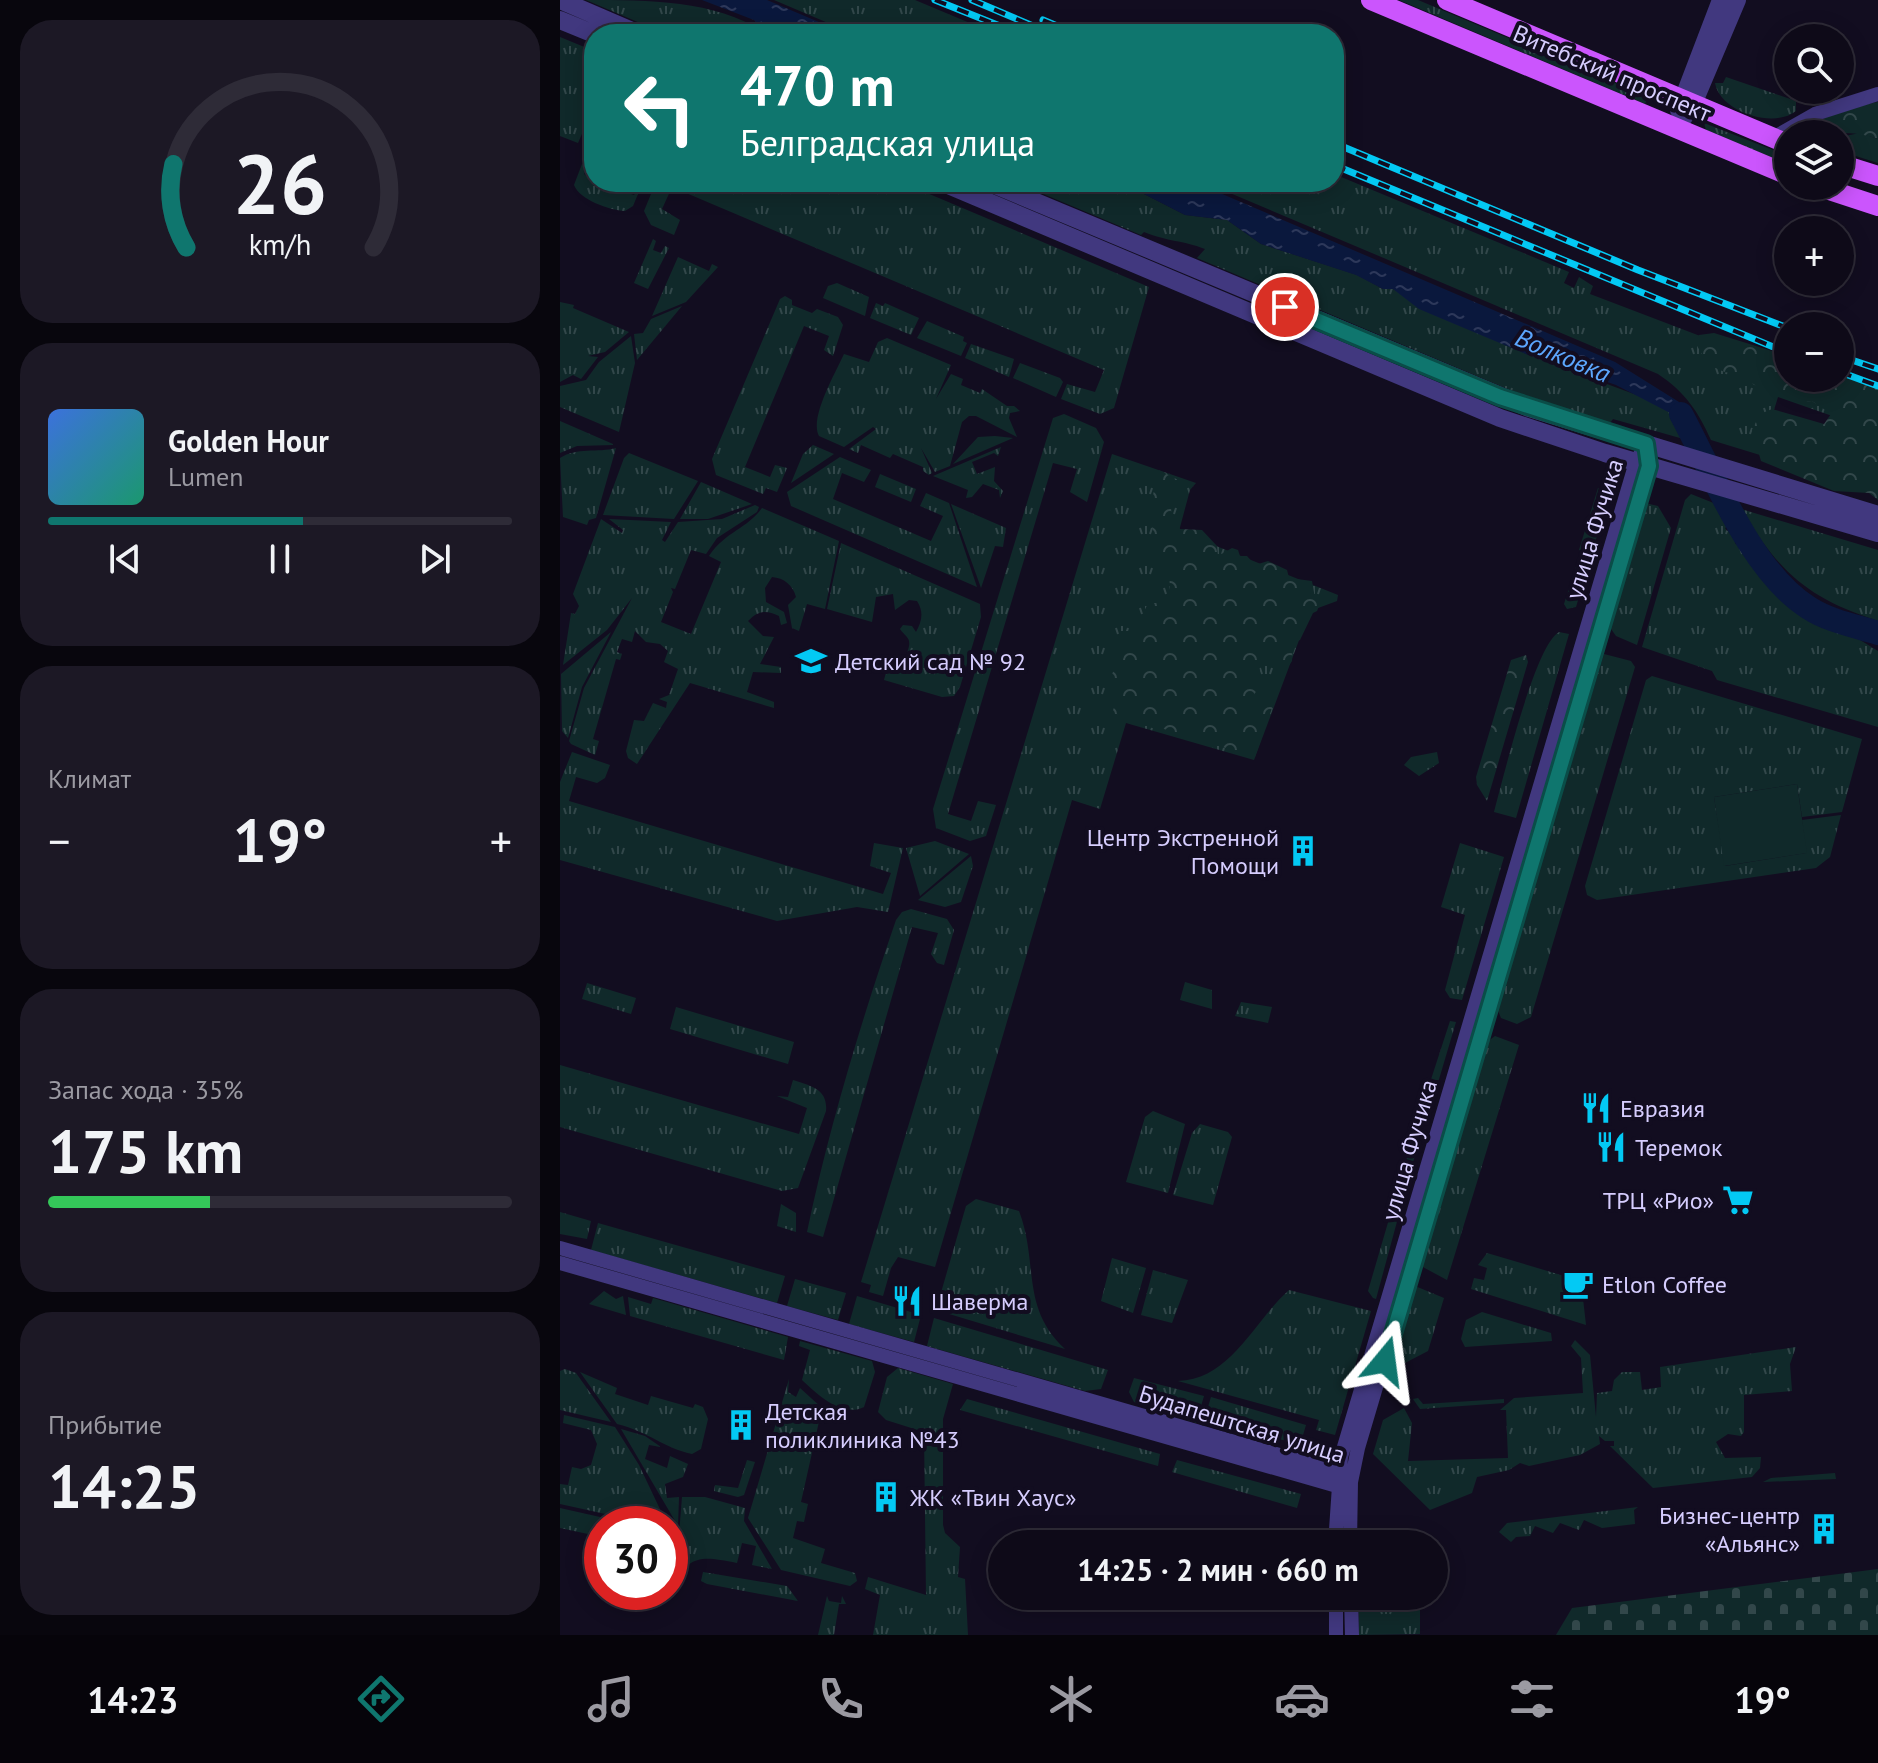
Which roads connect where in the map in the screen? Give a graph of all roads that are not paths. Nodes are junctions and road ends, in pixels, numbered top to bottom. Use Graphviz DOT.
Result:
graph roads {
  1 [pos="560,0"];
  2 [pos="1371,0"];
  3 [pos="1447,0"];
  4 [pos="1721,0"];
  5 [pos="1737,0"];
  6 [pos="560,20"];
  7 [pos="616,24"];
  8 [pos="584,30"];
  9 [pos="1878,94"];
  10 [pos="1687,102"];
  11 [pos="1807,120"];
  12 [pos="1676,128"];
  13 [pos="1774,138"];
  14 [pos="1854,168"];
  15 [pos="1774,169"];
  16 [pos="1878,176"];
  17 [pos="965,192"];
  18 [pos="1012,192"];
  19 [pos="1854,198"];
  20 [pos="1878,206"];
  21 [pos="1646,444"];
  22 [pos="1642,464"];
  23 [pos="1878,515"];
  24 [pos="1878,533"];
  25 [pos="560,1248"];
  26 [pos="560,1263"];
  27 [pos="1342,1480"];
  28 [pos="1337,1530"];
  29 [pos="1348,1530"];
  30 [pos="1336,1610"];
  31 [pos="1351,1610"];
  32 [pos="1336,1635"];
  33 [pos="1352,1635"];
  1 -- 7 [label="street"];
  2 -- 12 [label="main road, Витебский проспект"];
  3 -- 10 [label="main road, Витебский проспект"];
  4 -- 10 [label="street"];
  5 -- 10 [label="street"];
  6 -- 8 [label="street"];
  9 -- 11 [label="street, Витебский проспект"];
  10 -- 12 [label="street"];
  10 -- 13 [label="main road, Витебский проспект"];
  12 -- 15 [label="main road, Витебский проспект"];
  14 -- 16 [label="main road"];
  17 -- 22 [label="street"];
  18 -- 21 [label="street"];
  19 -- 20 [label="main road"];
  21 -- 22 [label="street, улица Фучика"];
  21 -- 23 [label="street"];
  22 -- 24 [label="street"];
  22 -- 27 [label="street, улица Фучика"];
  25 -- 27 [label="street, Будапештская улица"];
  26 -- 27 [label="street, Будапештская улица"];
  27 -- 28 [label="street, улица Фучика"];
  27 -- 29 [label="street, улица Фучика"];
  30 -- 32 [label="street"];
  31 -- 33 [label="street"];
}
